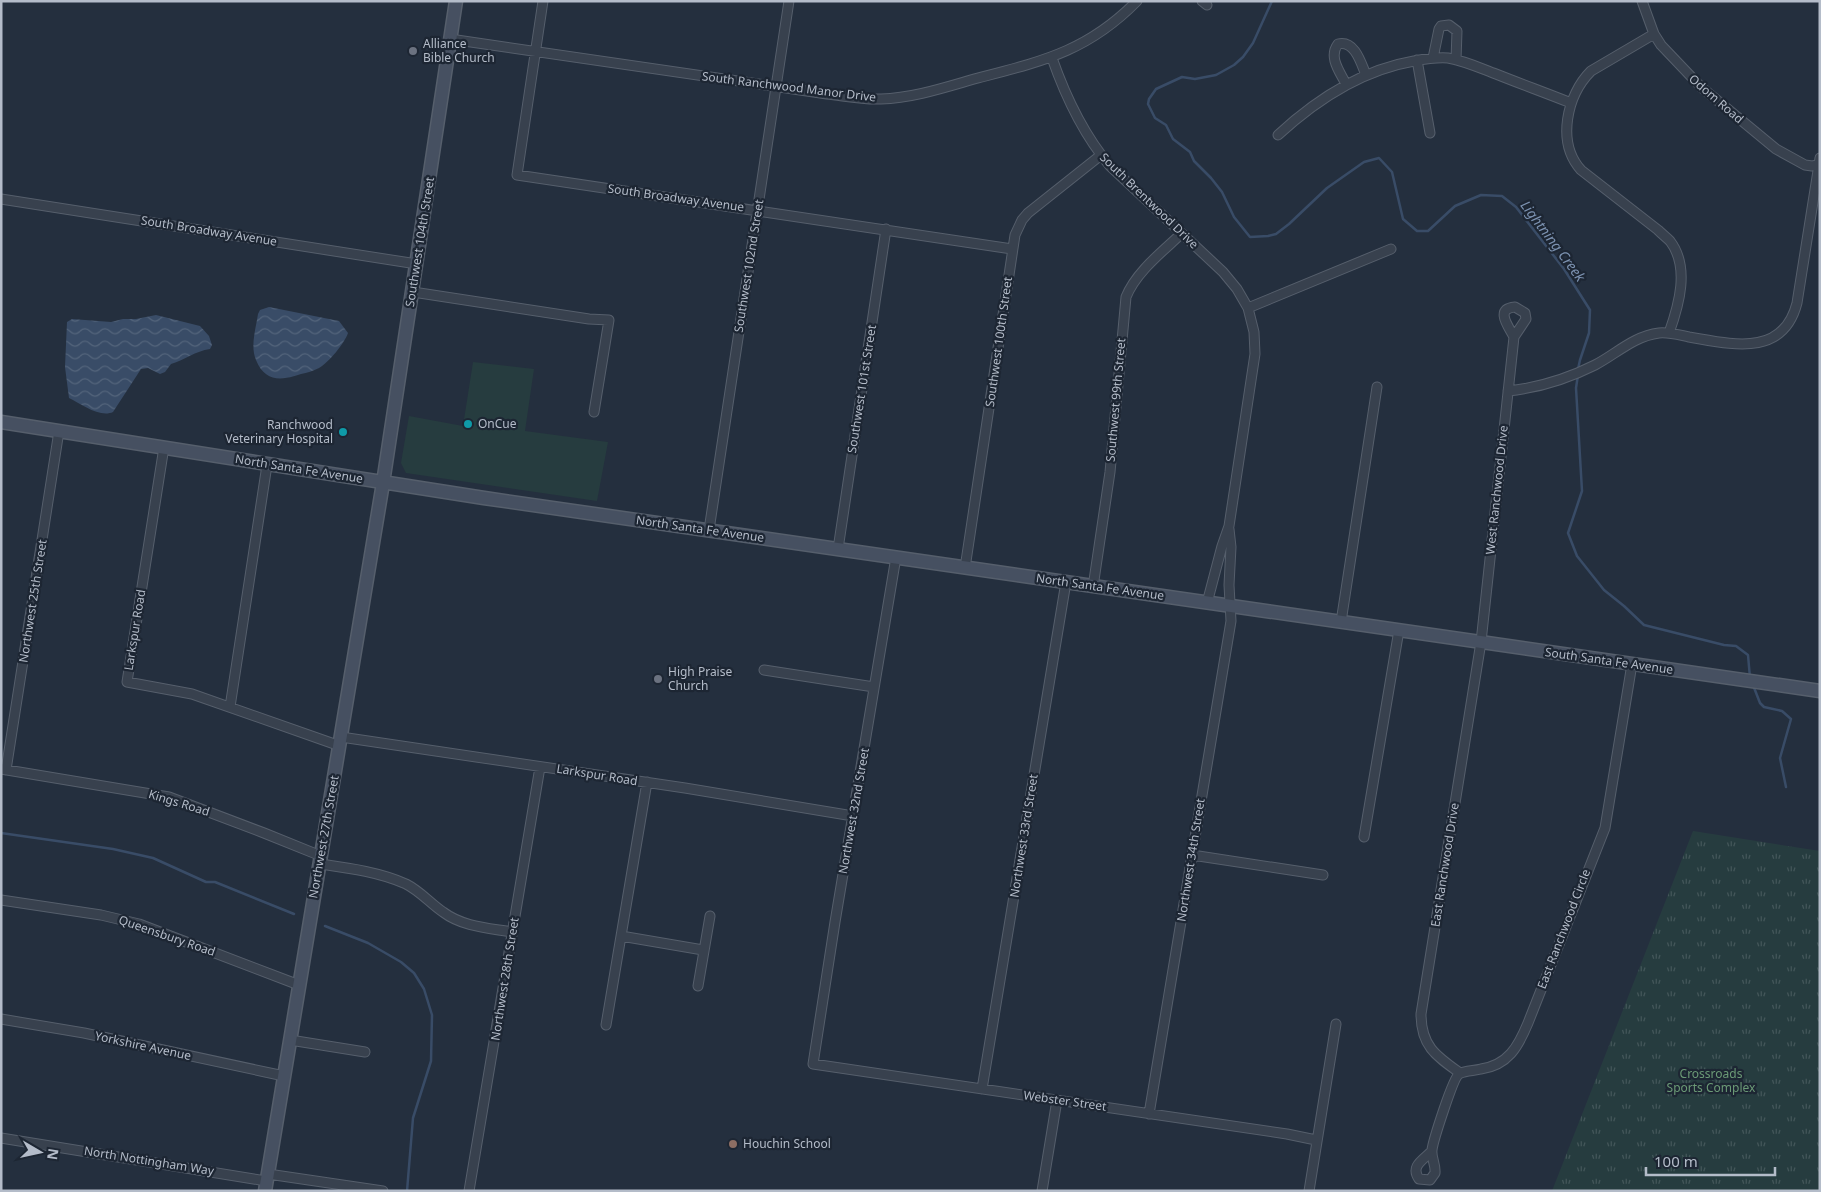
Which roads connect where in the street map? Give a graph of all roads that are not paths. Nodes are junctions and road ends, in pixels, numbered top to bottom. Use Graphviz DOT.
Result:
graph roads {
  1 [pos="456,1"];
  2 [pos="543,1"];
  3 [pos="789,1"];
  4 [pos="1137,1"];
  5 [pos="1642,1"];
  6 [pos="1654,34"];
  7 [pos="450,39"];
  8 [pos="535,51"];
  9 [pos="1052,58"];
  10 [pos="1434,58"];
  11 [pos="1417,60"];
  12 [pos="1456,60"];
  13 [pos="1366,75"];
  14 [pos="1346,84"];
  15 [pos="776,86"];
  16 [pos="1571,103"];
  17 [pos="1430,133"];
  18 [pos="1278,135"];
  19 [pos="1101,155"];
  20 [pos="1819,162"];
  21 [pos="1,199"];
  22 [pos="758,210"];
  23 [pos="886,230"];
  24 [pos="1181,234"];
  25 [pos="1012,249"];
  26 [pos="1391,249"];
  27 [pos="417,264"];
  28 [pos="413,292"];
  29 [pos="1248,308"];
  30 [pos="1669,333"];
  31 [pos="1514,337"];
  32 [pos="1377,387"];
  33 [pos="1508,391"];
  34 [pos="594,412"];
  35 [pos="1,422"];
  36 [pos="59,431"];
  37 [pos="164,447"];
  38 [pos="267,465"];
  39 [pos="383,483"];
  40 [pos="1229,526"];
  41 [pos="709,530"];
  42 [pos="838,549"];
  43 [pos="896,558"];
  44 [pos="965,568"];
  45 [pos="1066,582"];
  46 [pos="1093,586"];
  47 [pos="1207,603"];
  48 [pos="1230,606"];
  49 [pos="1341,622"];
  50 [pos="1399,630"];
  51 [pos="1481,642"];
  52 [pos="1632,664"];
  53 [pos="764,670"];
  54 [pos="874,687"];
  55 [pos="1820,691"];
  56 [pos="230,707"];
  57 [pos="340,742"];
  58 [pos="540,767"];
  59 [pos="4,770"];
  60 [pos="647,782"];
  61 [pos="853,816"];
  62 [pos="1364,837"];
  63 [pos="1192,855"];
  64 [pos="320,860"];
  65 [pos="1322,875"];
  66 [pos="1,900"];
  67 [pos="710,916"];
  68 [pos="512,932"];
  69 [pos="621,936"];
  70 [pos="703,950"];
  71 [pos="299,985"];
  72 [pos="698,986"];
  73 [pos="1,1019"];
  74 [pos="1336,1024"];
  75 [pos="606,1025"];
  76 [pos="290,1040"];
  77 [pos="365,1052"];
  78 [pos="813,1064"];
  79 [pos="1460,1073"];
  80 [pos="284,1076"];
  81 [pos="982,1089"];
  82 [pos="1057,1100"];
  83 [pos="1149,1114"];
  84 [pos="1,1138"];
  85 [pos="1316,1140"];
  86 [pos="1432,1150"];
  87 [pos="266,1182"];
  88 [pos="383,1191"];
  89 [pos="469,1191"];
  90 [pos="1042,1191"];
  91 [pos="1309,1191"];
  1 -- 7 [label="main road, Southwest 104th Street"];
  2 -- 8 [label="street"];
  3 -- 15 [label="street, Southwest 102nd Street"];
  4 -- 9 [label="street, South Ranchwood Manor Drive"];
  5 -- 6 [label="street, Odom Road"];
  6 -- 16 [label="street"];
  6 -- 20 [label="street, Odom Road"];
  7 -- 8 [label="street, South Ranchwood Manor Drive"];
  7 -- 27 [label="main road, Southwest 104th Street"];
  8 -- 15 [label="street, South Ranchwood Manor Drive"];
  8 -- 22 [label="street, South Broadway Avenue"];
  9 -- 15 [label="street, South Ranchwood Manor Drive"];
  9 -- 19 [label="street, South Brentwood Drive"];
  10 -- 11 [label="street"];
  10 -- 12 [label="street"];
  10 -- 12 [label="street"];
  11 -- 13 [label="street"];
  11 -- 17 [label="street"];
  12 -- 16 [label="street"];
  13 -- 14 [label="street"];
  13 -- 14 [label="street"];
  14 -- 18 [label="street"];
  15 -- 22 [label="street, Southwest 102nd Street"];
  16 -- 30 [label="street"];
  19 -- 24 [label="street, South Brentwood Drive"];
  19 -- 25 [label="street, Southwest 100th Street"];
  20 -- 30 [label="street"];
  21 -- 27 [label="street, South Broadway Avenue"];
  22 -- 23 [label="street, South Broadway Avenue"];
  22 -- 41 [label="street, Southwest 102nd Street"];
  23 -- 25 [label="street, South Broadway Avenue"];
  23 -- 42 [label="street, Southwest 101st Street"];
  24 -- 29 [label="street, South Brentwood Drive"];
  24 -- 46 [label="street, Southwest 99th Street"];
  25 -- 44 [label="street, Southwest 100th Street"];
  26 -- 29 [label="street"];
  27 -- 28 [label="main road, Southwest 104th Street"];
  28 -- 34 [label="street"];
  28 -- 39 [label="main road, Southwest 104th Street"];
  29 -- 40 [label="street, South Brentwood Drive"];
  30 -- 33 [label="street"];
  31 -- 33 [label="street, West Ranchwood Drive"];
  32 -- 49 [label="street"];
  33 -- 51 [label="street, West Ranchwood Drive"];
  35 -- 36 [label="main road, North Santa Fe Avenue"];
  36 -- 37 [label="main road, North Santa Fe Avenue"];
  36 -- 59 [label="street, Northwest 25th Street"];
  37 -- 38 [label="main road, North Santa Fe Avenue"];
  37 -- 56 [label="street, Larkspur Road"];
  38 -- 39 [label="main road, North Santa Fe Avenue"];
  38 -- 56 [label="street"];
  39 -- 41 [label="main road, North Santa Fe Avenue"];
  39 -- 57 [label="main road, Northwest 27th Street"];
  40 -- 47 [label="street"];
  40 -- 48 [label="street, Northwest 34th Street"];
  41 -- 42 [label="main road, North Santa Fe Avenue"];
  42 -- 43 [label="main road, North Santa Fe Avenue"];
  43 -- 44 [label="main road, North Santa Fe Avenue"];
  43 -- 54 [label="street, Northwest 32nd Street"];
  44 -- 45 [label="main road, North Santa Fe Avenue"];
  45 -- 46 [label="main road, North Santa Fe Avenue"];
  45 -- 81 [label="street, Northwest 33rd Street"];
  46 -- 47 [label="main road, North Santa Fe Avenue"];
  47 -- 48 [label="main road, North Santa Fe Avenue"];
  48 -- 49 [label="main road, North Santa Fe Avenue"];
  48 -- 63 [label="street, Northwest 34th Street"];
  49 -- 50 [label="main road, North Santa Fe Avenue"];
  50 -- 51 [label="main road, South Santa Fe Avenue"];
  50 -- 62 [label="street"];
  51 -- 52 [label="main road, South Santa Fe Avenue"];
  51 -- 79 [label="street, East Ranchwood Drive"];
  52 -- 55 [label="main road, South Santa Fe Avenue"];
  52 -- 79 [label="street, East Ranchwood Circle"];
  53 -- 54 [label="street"];
  54 -- 61 [label="street, Northwest 32nd Street"];
  56 -- 57 [label="street, Larkspur Road"];
  57 -- 58 [label="street, Larkspur Road"];
  57 -- 64 [label="main road, Northwest 27th Street"];
  58 -- 60 [label="street, Larkspur Road"];
  58 -- 68 [label="street, Northwest 28th Street"];
  59 -- 64 [label="street, Kings Road"];
  60 -- 61 [label="street, Larkspur Road"];
  60 -- 69 [label="street"];
  61 -- 78 [label="street, Northwest 32nd Street"];
  63 -- 65 [label="street"];
  63 -- 83 [label="street, Northwest 34th Street"];
  64 -- 68 [label="street, Kings Road"];
  64 -- 71 [label="main road, Northwest 27th Street"];
  66 -- 71 [label="street, Queensbury Road"];
  67 -- 70 [label="street"];
  68 -- 89 [label="street, Northwest 28th Street"];
  69 -- 70 [label="street"];
  69 -- 75 [label="street"];
  70 -- 72 [label="street"];
  71 -- 76 [label="main road, Northwest 27th Street"];
  73 -- 80 [label="street, Yorkshire Avenue"];
  74 -- 85 [label="street"];
  76 -- 77 [label="street"];
  76 -- 80 [label="main road, Northwest 27th Street"];
  78 -- 81 [label="street, Webster Street"];
  79 -- 86 [label="street"];
  80 -- 87 [label="main road, Northwest 27th Street"];
  81 -- 82 [label="street, Webster Street"];
  82 -- 83 [label="street, Webster Street"];
  82 -- 90 [label="street"];
  83 -- 85 [label="street, Webster Street"];
  84 -- 87 [label="street, North Nottingham Way"];
  85 -- 91 [label="street"];
  87 -- 88 [label="street, North Nottingham Way"];
}
